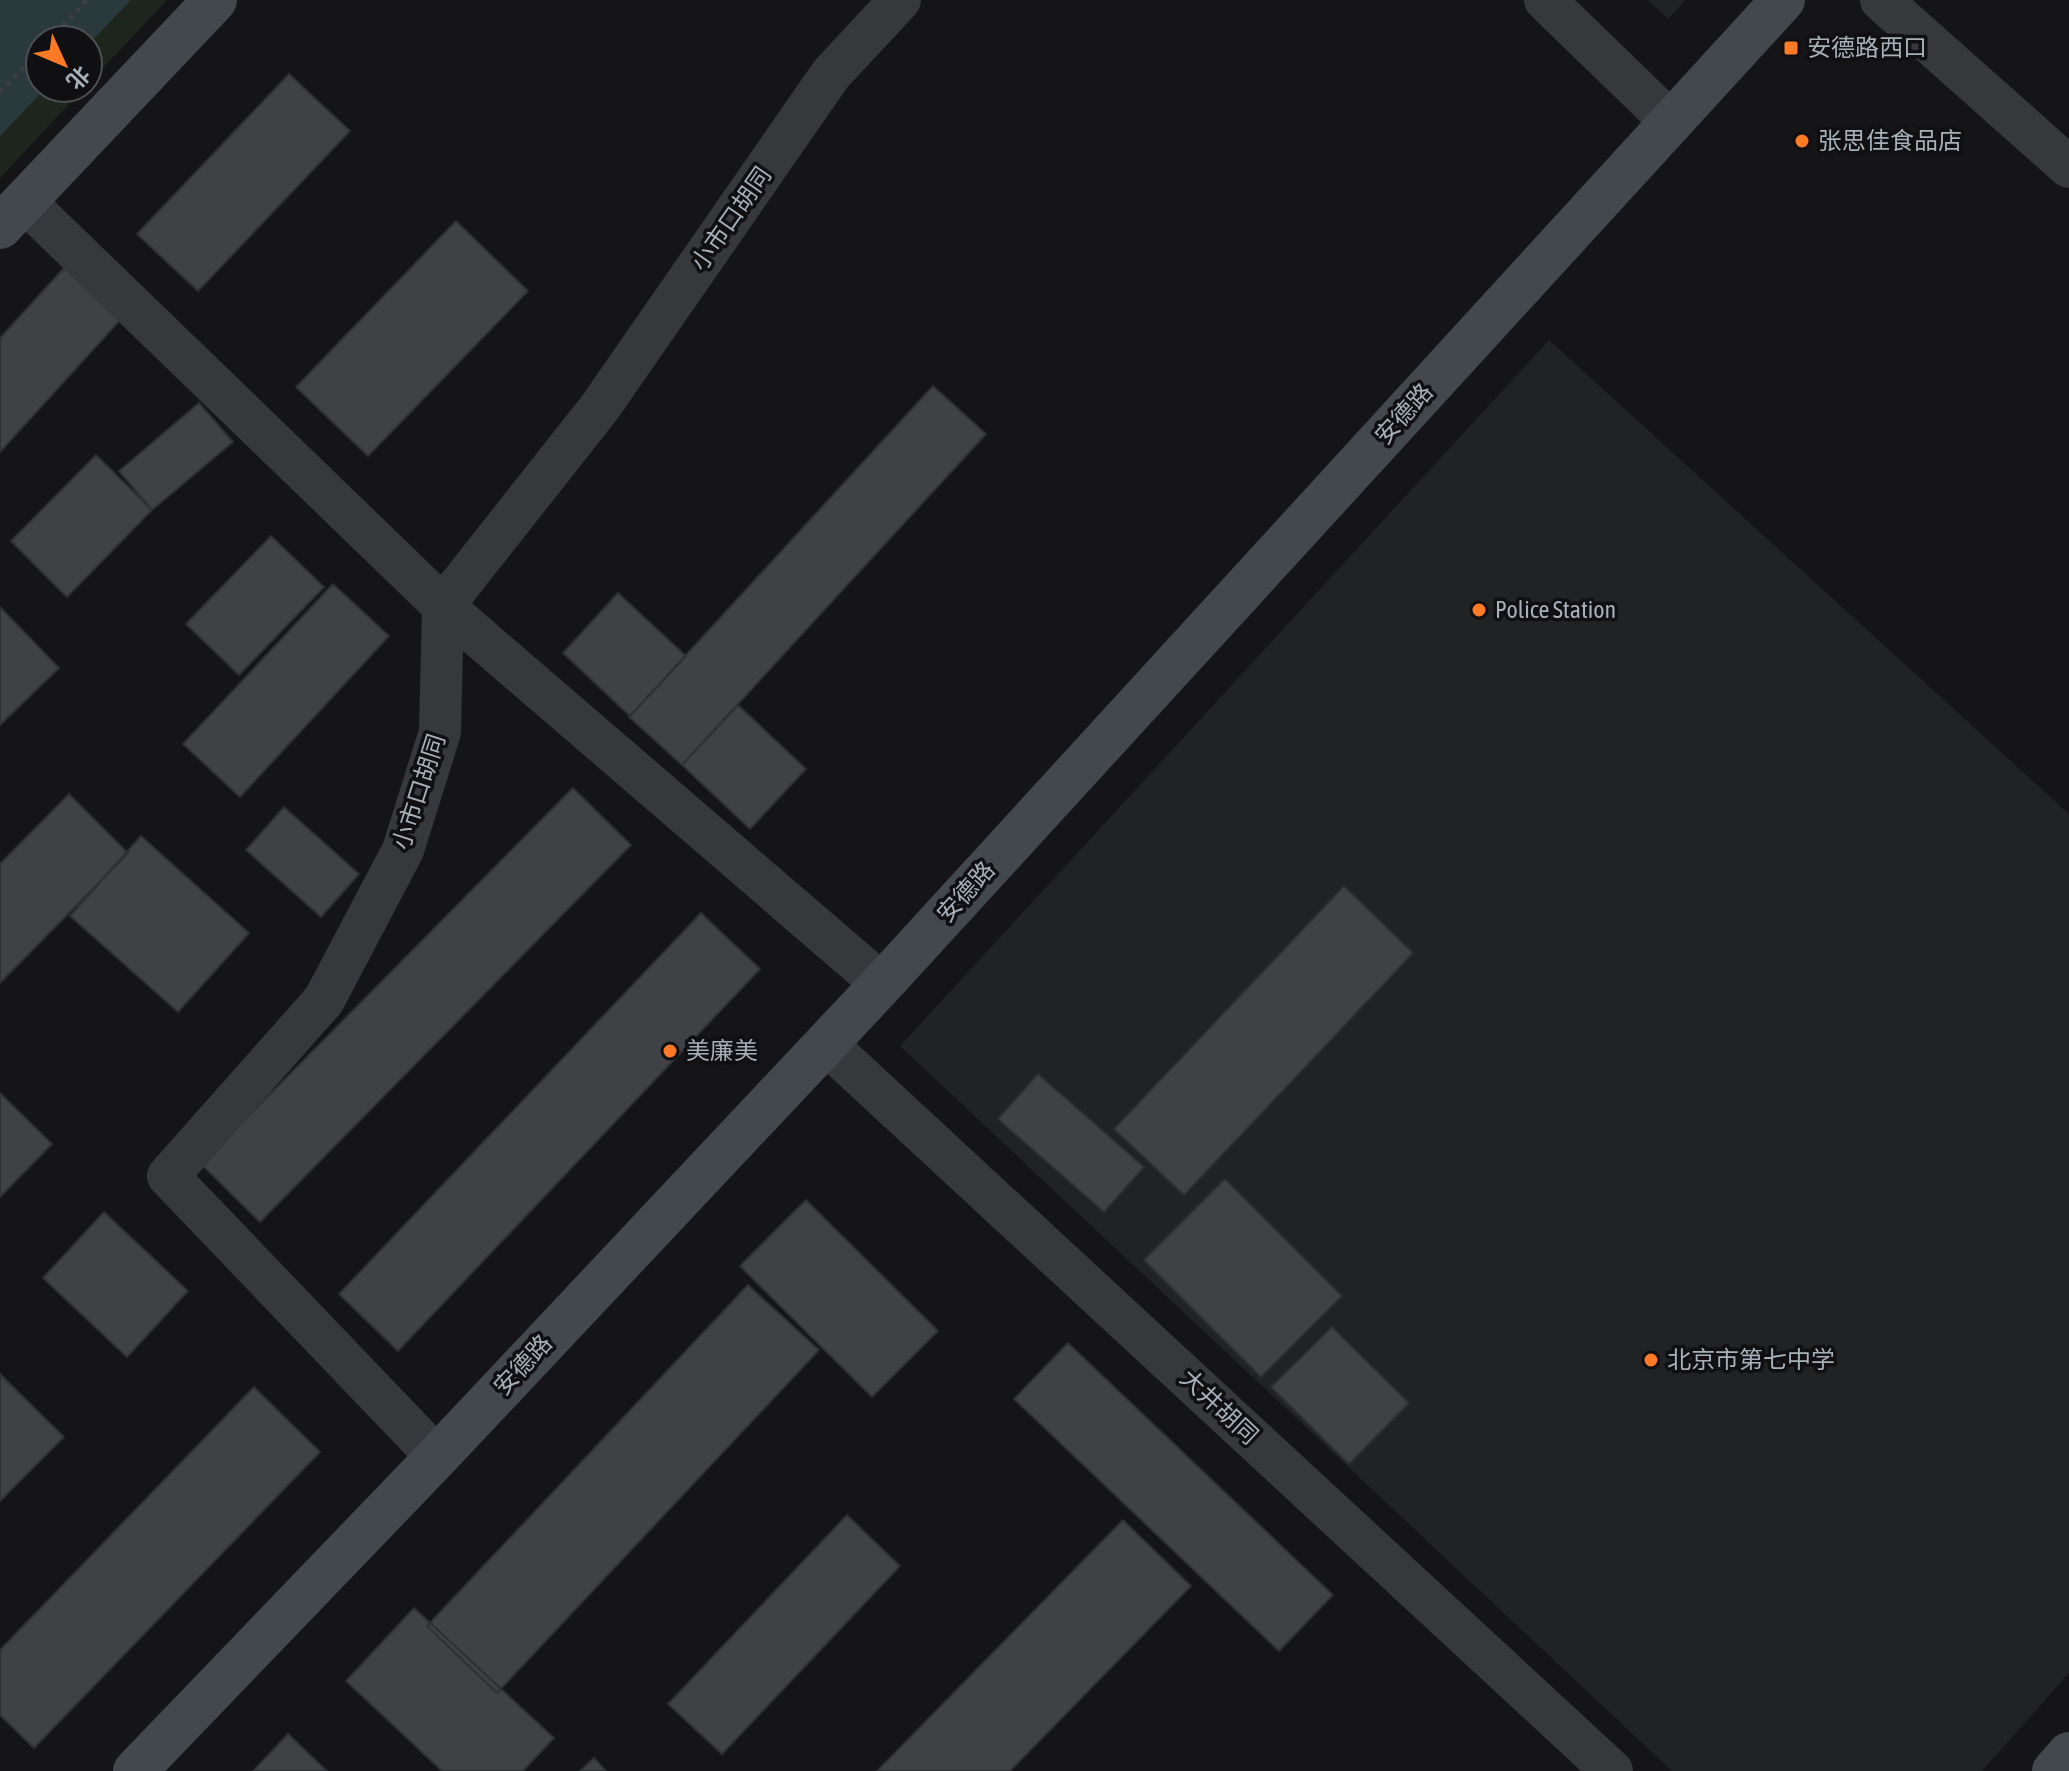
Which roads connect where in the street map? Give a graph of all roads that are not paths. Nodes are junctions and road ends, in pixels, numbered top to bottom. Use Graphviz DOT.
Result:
graph roads {
  1 [pos="215,0"];
  2 [pos="900,0"];
  3 [pos="1545,0"];
  4 [pos="1783,0"];
  5 [pos="1881,0"];
  6 [pos="1671,122"];
  7 [pos="2069,167"];
  8 [pos="12,214"];
  9 [pos="443,606"];
  10 [pos="882,984"];
  11 [pos="825,1043"];
  12 [pos="437,1457"];
  13 [pos="2069,1754"];
  14 [pos="135,1771"];
  15 [pos="1612,1771"];
  16 [pos="2054,1771"];
  1 -- 8 [label="street"];
  2 -- 9 [label="street, 小市口胡同"];
  3 -- 6 [label="street"];
  4 -- 6 [label="street, 安德路"];
  5 -- 7 [label="street"];
  6 -- 10 [label="street, 安德路"];
  8 -- 9 [label="street"];
  9 -- 10 [label="street"];
  9 -- 12 [label="street, 小市口胡同"];
  10 -- 11 [label="street, 安德路"];
  11 -- 12 [label="street, 安德路"];
  11 -- 15 [label="street, 大井胡同"];
  12 -- 14 [label="street, 安德路"];
  13 -- 16 [label="street"];
}
